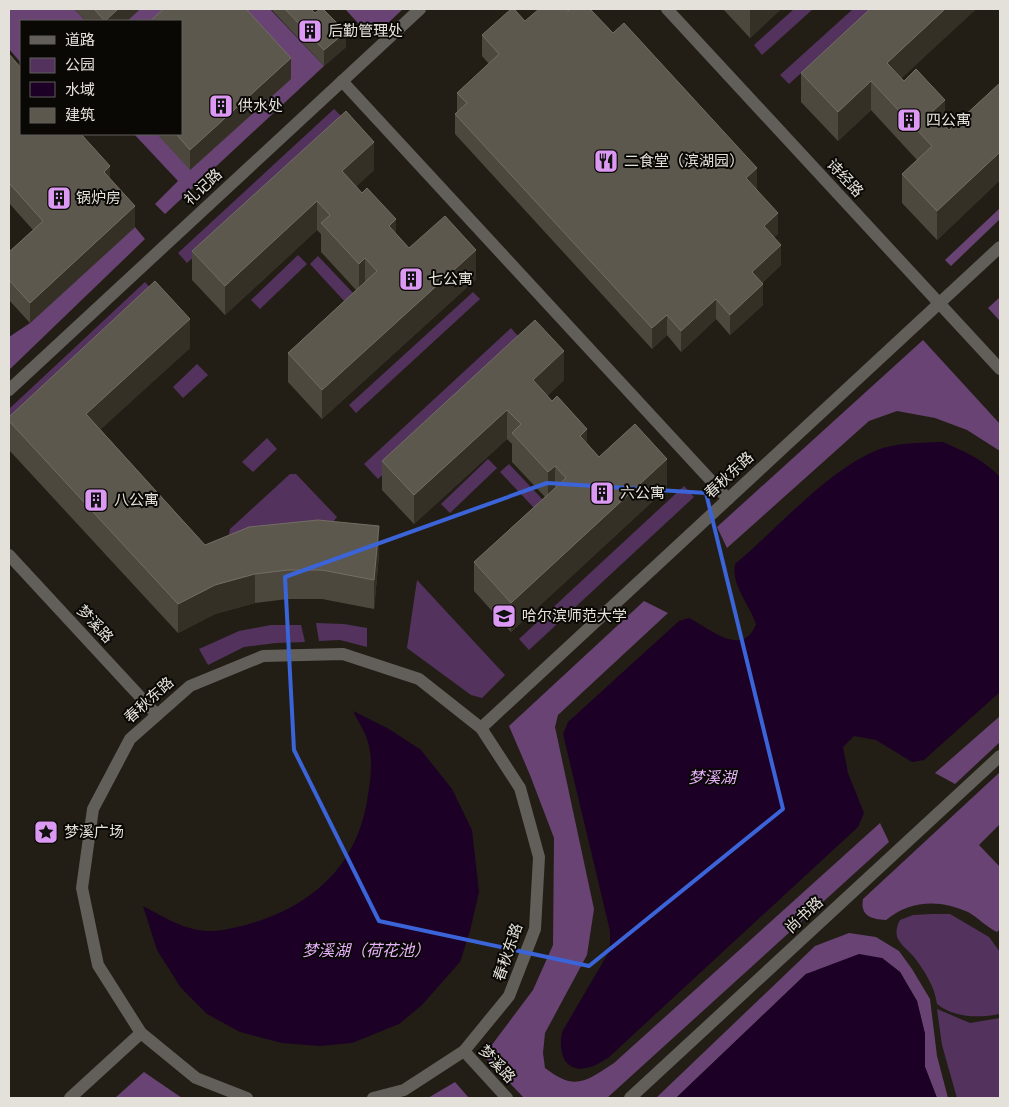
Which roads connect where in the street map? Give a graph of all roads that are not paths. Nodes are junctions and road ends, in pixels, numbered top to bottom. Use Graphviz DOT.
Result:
graph roads {
  1 [pos="420,9"];
  2 [pos="667,9"];
  3 [pos="342,81"];
  4 [pos="1000,247"];
  5 [pos="939,303"];
  6 [pos="1000,369"];
  7 [pos="9,390"];
  8 [pos="728,498"];
  9 [pos="9,555"];
  10 [pos="156,715"];
  11 [pos="481,728"];
  12 [pos="1000,756"];
  13 [pos="140,1033"];
  14 [pos="464,1051"];
  15 [pos="70,1098"];
  16 [pos="247,1098"];
  17 [pos="373,1098"];
  18 [pos="507,1098"];
  19 [pos="630,1098"];
  1 -- 3 [label="lane, 礼记路"];
  2 -- 5 [label="lane, 诗经路"];
  3 -- 7 [label="lane, 礼记路"];
  3 -- 8 [label="lane"];
  4 -- 5 [label="lane, 春秋东路"];
  5 -- 6 [label="lane, 诗经路"];
  5 -- 8 [label="lane, 春秋东路"];
  8 -- 11 [label="lane, 春秋东路"];
  9 -- 10 [label="lane, 梦溪路"];
  10 -- 11 [label="lane, 春秋东路"];
  10 -- 13 [label="lane, 春秋东路"];
  11 -- 14 [label="lane, 春秋东路"];
  12 -- 19 [label="lane, 尚书路"];
  13 -- 15 [label="lane"];
  13 -- 16 [label="lane, 春秋东路"];
  14 -- 17 [label="lane, 春秋东路"];
  14 -- 18 [label="lane, 梦溪路"];
}
